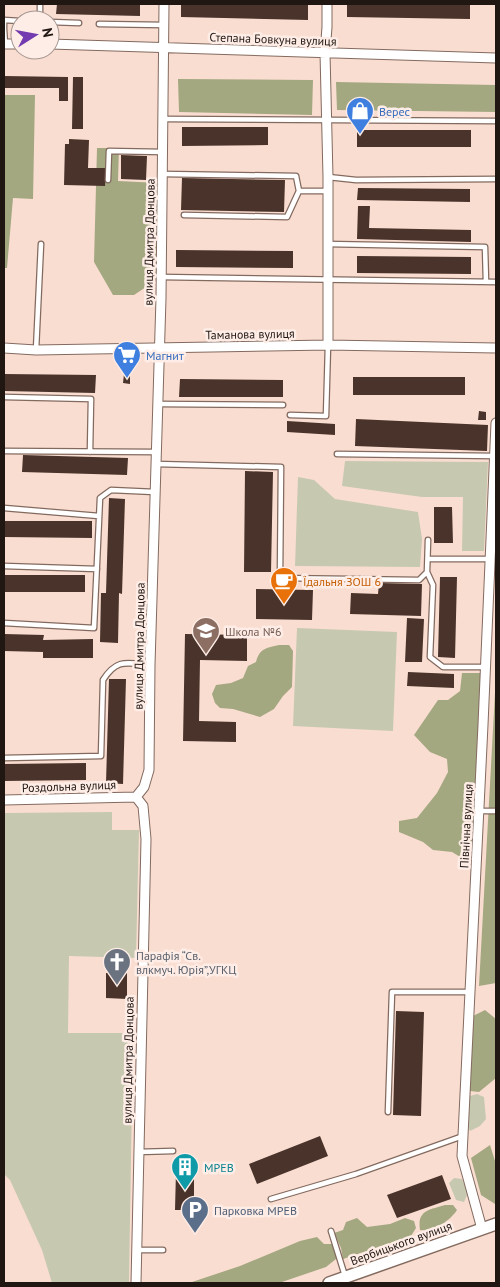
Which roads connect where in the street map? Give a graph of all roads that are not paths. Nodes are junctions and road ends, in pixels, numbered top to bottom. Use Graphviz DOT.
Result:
graph roads {
  1 [pos="164,4"];
  2 [pos="328,4"];
  3 [pos="10,20"];
  4 [pos="60,22"];
  5 [pos="79,23"];
  6 [pos="100,24"];
  7 [pos="164,25"];
  8 [pos="4,29"];
  9 [pos="4,44"];
  10 [pos="60,44"];
  11 [pos="163,47"];
  12 [pos="325,53"];
  13 [pos="496,58"];
  14 [pos="163,119"];
  15 [pos="327,120"];
  16 [pos="496,122"];
  17 [pos="162,152"];
  18 [pos="162,174"];
  19 [pos="328,177"];
  20 [pos="496,179"];
  21 [pos="108,180"];
  22 [pos="299,191"];
  23 [pos="328,191"];
  24 [pos="184,214"];
  25 [pos="42,244"];
  26 [pos="327,244"];
  27 [pos="161,277"];
  28 [pos="328,280"];
  29 [pos="486,282"];
  30 [pos="496,282"];
  31 [pos="328,345"];
  32 [pos="4,348"];
  33 [pos="160,348"];
  34 [pos="496,348"];
  35 [pos="36,350"];
  36 [pos="4,397"];
  37 [pos="158,404"];
  38 [pos="283,405"];
  39 [pos="290,415"];
  40 [pos="496,423"];
  41 [pos="4,451"];
  42 [pos="90,452"];
  43 [pos="156,452"];
  44 [pos="337,454"];
  45 [pos="495,456"];
  46 [pos="156,464"];
  47 [pos="155,492"];
  48 [pos="4,508"];
  49 [pos="99,516"];
  50 [pos="428,540"];
  51 [pos="428,559"];
  52 [pos="490,559"];
  53 [pos="4,566"];
  54 [pos="97,569"];
  55 [pos="427,572"];
  56 [pos="4,623"];
  57 [pos="150,665"];
  58 [pos="486,667"];
  59 [pos="4,758"];
  60 [pos="136,797"];
  61 [pos="4,800"];
  62 [pos="479,811"];
  63 [pos="496,811"];
  64 [pos="470,992"];
  65 [pos="388,1112"];
  66 [pos="463,1136"];
  67 [pos="138,1152"];
  68 [pos="173,1152"];
  69 [pos="271,1200"];
  70 [pos="496,1224"];
  71 [pos="482,1229"];
  72 [pos="331,1231"];
  73 [pos="136,1250"];
  74 [pos="163,1250"];
  75 [pos="345,1278"];
  76 [pos="136,1283"];
  77 [pos="329,1283"];
  1 -- 7 [label="street, вулиця Дмитра Донцова"];
  2 -- 12 [label="street"];
  3 -- 8 [label="lane"];
  4 -- 5 [label="lane"];
  6 -- 7 [label="lane"];
  7 -- 11 [label="street, вулиця Дмитра Донцова"];
  8 -- 9 [label="lane"];
  10 -- 11 [label="street, Степана Бовкуна вулиця"];
  11 -- 12 [label="street, Степана Бовкуна вулиця"];
  11 -- 14 [label="street, вулиця Дмитра Донцова"];
  12 -- 13 [label="street, Степана Бовкуна вулиця"];
  12 -- 15 [label="street"];
  14 -- 15 [label="lane"];
  14 -- 17 [label="street, вулиця Дмитра Донцова"];
  15 -- 16 [label="lane"];
  15 -- 19 [label="street"];
  17 -- 18 [label="street, вулиця Дмитра Донцова"];
  17 -- 21 [label="lane"];
  18 -- 22 [label="lane"];
  18 -- 27 [label="street, вулиця Дмитра Донцова"];
  19 -- 20 [label="lane"];
  19 -- 23 [label="street"];
  22 -- 23 [label="lane"];
  22 -- 24 [label="lane"];
  23 -- 26 [label="street"];
  25 -- 35 [label="lane"];
  26 -- 28 [label="street"];
  26 -- 29 [label="lane"];
  27 -- 28 [label="lane"];
  27 -- 33 [label="street, вулиця Дмитра Донцова"];
  28 -- 29 [label="lane"];
  28 -- 31 [label="street"];
  29 -- 30 [label="lane"];
  31 -- 33 [label="street, Таманова вулиця"];
  31 -- 34 [label="street, Таманова вулиця"];
  31 -- 39 [label="lane"];
  32 -- 35 [label="street, Таманова вулиця"];
  33 -- 35 [label="street, Таманова вулиця"];
  33 -- 37 [label="street, вулиця Дмитра Донцова"];
  36 -- 42 [label="lane"];
  37 -- 38 [label="lane"];
  37 -- 43 [label="street, вулиця Дмитра Донцова"];
  40 -- 45 [label="street, Північна вулиця"];
  41 -- 42 [label="lane"];
  42 -- 43 [label="lane"];
  43 -- 46 [label="street, вулиця Дмитра Донцова"];
  44 -- 45 [label="lane"];
  45 -- 52 [label="street, Північна вулиця"];
  46 -- 47 [label="street, вулиця Дмитра Донцова"];
  46 -- 55 [label="lane"];
  47 -- 49 [label="lane"];
  47 -- 57 [label="street, вулиця Дмитра Донцова"];
  48 -- 49 [label="lane"];
  49 -- 54 [label="lane"];
  50 -- 51 [label="lane"];
  51 -- 52 [label="lane"];
  51 -- 55 [label="lane"];
  52 -- 58 [label="street, Північна вулиця"];
  53 -- 54 [label="lane"];
  54 -- 56 [label="lane"];
  55 -- 58 [label="lane"];
  57 -- 59 [label="lane"];
  57 -- 60 [label="street, вулиця Дмитра Донцова"];
  58 -- 62 [label="street, Північна вулиця"];
  60 -- 61 [label="street, Роздольна вулиця"];
  60 -- 67 [label="street, вулиця Дмитра Донцова"];
  62 -- 63 [label="lane"];
  62 -- 64 [label="street, Північна вулиця"];
  64 -- 65 [label="lane"];
  64 -- 66 [label="street, Північна вулиця"];
  66 -- 69 [label="lane"];
  66 -- 71 [label="street, Північна вулиця"];
  67 -- 68 [label="lane"];
  67 -- 73 [label="street, вулиця Дмитра Донцова"];
  70 -- 71 [label="main road, Вербицького вулиця"];
  71 -- 75 [label="main road, Вербицького вулиця"];
  72 -- 75 [label="lane"];
  73 -- 74 [label="lane"];
  73 -- 76 [label="street, вулиця Дмитра Донцова"];
  75 -- 77 [label="main road, Вербицького вулиця"];
}
